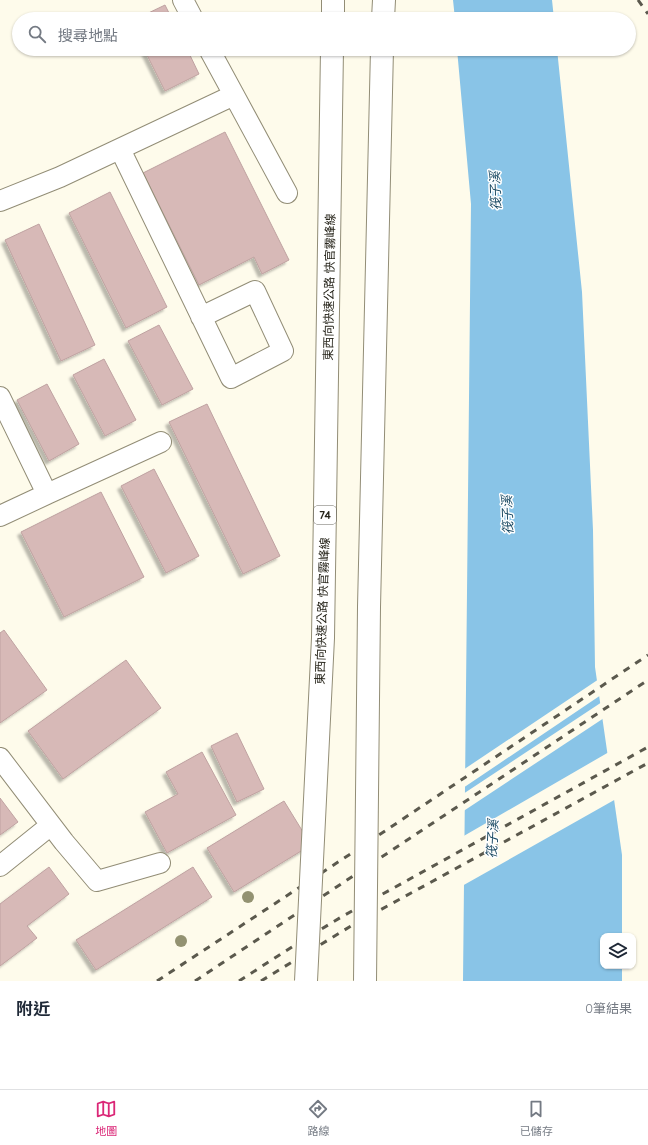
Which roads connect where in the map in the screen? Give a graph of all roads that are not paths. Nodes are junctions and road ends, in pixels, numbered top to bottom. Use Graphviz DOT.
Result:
graph roads {
  1 [pos="183,0"];
  2 [pos="333,0"];
  3 [pos="384,0"];
  4 [pos="189,12"];
  5 [pos="333,12"];
  6 [pos="383,12"];
  7 [pos="213,56"];
  8 [pos="332,56"];
  9 [pos="382,56"];
  10 [pos="234,95"];
  11 [pos="120,149"];
  12 [pos="287,193"];
  13 [pos="0,201"];
  14 [pos="201,317"];
  15 [pos="0,397"];
  16 [pos="161,442"];
  17 [pos="46,494"];
  18 [pos="0,516"];
  19 [pos="0,758"];
  20 [pos="51,825"];
  21 [pos="160,863"];
  22 [pos="0,866"];
  23 [pos="306,981"];
  24 [pos="365,981"];
  1 -- 4 [label="lane"];
  2 -- 5 [label="highway"];
  3 -- 6 [label="highway"];
  7 -- 10 [label="lane"];
  8 -- 23 [label="highway, 東西向快速公路 快官霧峰線 / 74, bridge"];
  9 -- 24 [label="highway, bridge"];
  10 -- 11 [label="lane"];
  10 -- 12 [label="lane"];
  11 -- 13 [label="lane"];
  11 -- 14 [label="lane"];
  14 -- 14 [label="lane"];
  15 -- 17 [label="lane"];
  16 -- 17 [label="lane"];
  17 -- 18 [label="lane"];
  19 -- 20 [label="lane"];
  20 -- 21 [label="lane"];
  20 -- 22 [label="lane"];
}
